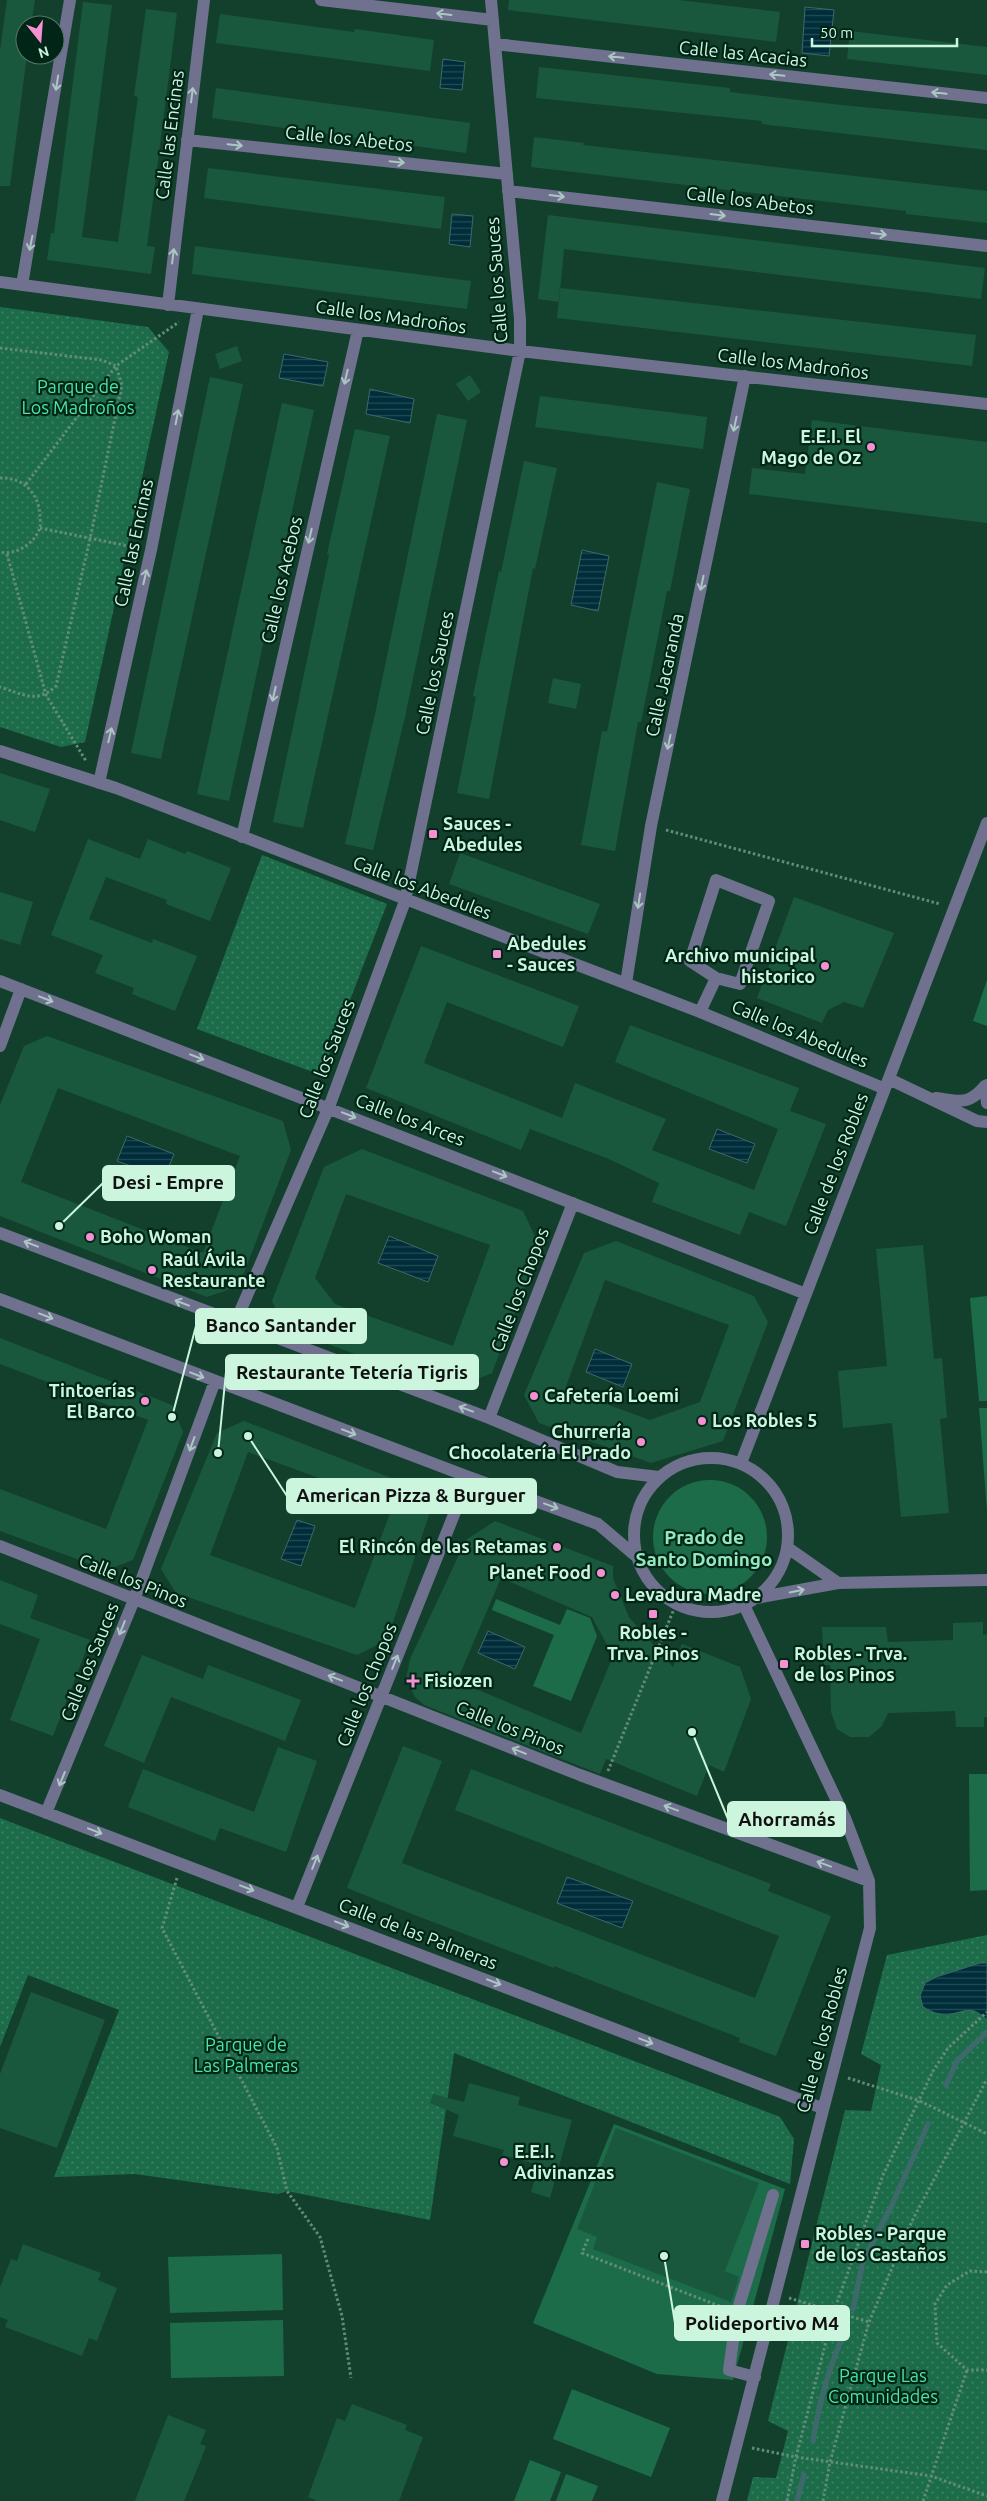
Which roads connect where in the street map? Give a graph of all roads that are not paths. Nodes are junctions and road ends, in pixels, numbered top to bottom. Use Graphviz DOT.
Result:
graph roads {
  1 [pos="70,0"];
  2 [pos="204,0"];
  3 [pos="320,0"];
  4 [pos="491,0"];
  5 [pos="493,20"];
  6 [pos="495,44"];
  7 [pos="987,98"];
  8 [pos="187,140"];
  9 [pos="507,174"];
  10 [pos="508,191"];
  11 [pos="987,246"];
  12 [pos="0,282"];
  13 [pos="22,285"];
  14 [pos="168,305"];
  15 [pos="198,309"];
  16 [pos="358,330"];
  17 [pos="520,351"];
  18 [pos="745,376"];
  19 [pos="987,404"];
  20 [pos="0,751"];
  21 [pos="99,783"];
  22 [pos="987,823"];
  23 [pos="242,837"];
  24 [pos="405,901"];
  25 [pos="716,978"];
  26 [pos="0,981"];
  27 [pos="626,983"];
  28 [pos="21,989"];
  29 [pos="700,1012"];
  30 [pos="0,1046"];
  31 [pos="886,1084"];
  32 [pos="986,1086"];
  33 [pos="924,1096"];
  34 [pos="987,1102"];
  35 [pos="329,1107"];
  36 [pos="987,1122"];
  37 [pos="573,1203"];
  38 [pos="0,1232"];
  39 [pos="806,1294"];
  40 [pos="0,1299"];
  41 [pos="235,1323"];
  42 [pos="215,1381"];
  43 [pos="490,1418"];
  44 [pos="741,1463"];
  45 [pos="468,1477"];
  46 [pos="659,1477"];
  47 [pos="0,1546"];
  48 [pos="788,1548"];
  49 [pos="637,1557"];
  50 [pos="987,1580"];
  51 [pos="838,1583"];
  52 [pos="756,1598"];
  53 [pos="134,1600"];
  54 [pos="744,1605"];
  55 [pos="381,1696"];
  56 [pos="0,1795"];
  57 [pos="46,1814"];
  58 [pos="869,1881"];
  59 [pos="297,1907"];
  60 [pos="822,2108"];
  61 [pos="773,2195"];
  62 [pos="755,2377"];
  63 [pos="722,2501"];
  1 -- 13 [label="street, one-way"];
  8 -- 2 [label="street, Calle las Encinas, one-way"];
  5 -- 3 [label="street, one-way"];
  4 -- 5 [label="street, Calle los Sauces"];
  5 -- 6 [label="street, Calle los Sauces"];
  7 -- 6 [label="street, Calle las Acacias, one-way"];
  6 -- 9 [label="street, Calle los Sauces"];
  8 -- 9 [label="street, Calle los Abetos, one-way"];
  14 -- 8 [label="street, Calle las Encinas, one-way"];
  9 -- 10 [label="street, Calle los Sauces"];
  10 -- 11 [label="street, Calle los Abetos, one-way"];
  10 -- 17 [label="street, Calle los Sauces"];
  12 -- 13 [label="street, Calle los Madroños"];
  13 -- 14 [label="street, Calle los Madroños"];
  14 -- 15 [label="street, Calle los Madroños"];
  15 -- 16 [label="street, Calle los Madroños"];
  21 -- 15 [label="street, Calle las Encinas, one-way"];
  16 -- 17 [label="street, Calle los Madroños"];
  16 -- 23 [label="street, Calle los Acebos, one-way"];
  17 -- 18 [label="street, Calle los Madroños"];
  17 -- 24 [label="street, Calle los Sauces"];
  18 -- 19 [label="street, Calle los Madroños"];
  18 -- 27 [label="street, Calle Jacaranda, one-way"];
  20 -- 21 [label="street, Calle los Abedules"];
  21 -- 23 [label="street, Calle los Abedules"];
  22 -- 31 [label="street, Calle de los Robles"];
  23 -- 24 [label="street, Calle los Abedules"];
  24 -- 27 [label="street, Calle los Abedules"];
  24 -- 35 [label="street, Calle los Sauces"];
  25 -- 25 [label="street"];
  25 -- 29 [label="street"];
  26 -- 28 [label="street, Calle los Arces"];
  27 -- 29 [label="street, Calle los Abedules"];
  28 -- 30 [label="street"];
  28 -- 35 [label="street, Calle los Arces, one-way"];
  29 -- 31 [label="street, Calle los Abedules"];
  31 -- 33 [label="street, Calle los Abedules"];
  31 -- 39 [label="street, Calle de los Robles"];
  32 -- 33 [label="street"];
  32 -- 34 [label="street"];
  33 -- 36 [label="street, Calle los Abedules"];
  35 -- 37 [label="street, Calle los Arces, one-way"];
  35 -- 41 [label="street, Calle los Sauces"];
  37 -- 39 [label="street, Calle los Arces"];
  37 -- 43 [label="street, Calle los Chopos"];
  41 -- 38 [label="street, one-way"];
  39 -- 44 [label="street, Calle de los Robles"];
  40 -- 42 [label="street, one-way"];
  43 -- 41 [label="street, one-way"];
  42 -- 45 [label="street, one-way"];
  42 -- 53 [label="street, Calle los Sauces, one-way"];
  43 -- 46 [label="street"];
  44 -- 46 [label="street"];
  44 -- 48 [label="street"];
  45 -- 49 [label="street, one-way"];
  55 -- 45 [label="street, Calle los Chopos, one-way"];
  46 -- 49 [label="street"];
  47 -- 53 [label="street, Calle los Pinos"];
  48 -- 51 [label="street"];
  48 -- 52 [label="street"];
  49 -- 54 [label="street"];
  50 -- 51 [label="street"];
  52 -- 51 [label="street, one-way"];
  52 -- 54 [label="street"];
  55 -- 53 [label="street, Calle los Pinos, one-way"];
  53 -- 57 [label="street, Calle los Sauces, one-way"];
  54 -- 58 [label="street, Calle de los Robles"];
  58 -- 55 [label="street, Calle los Pinos, one-way"];
  59 -- 55 [label="street, Calle los Chopos, one-way"];
  56 -- 57 [label="street, Calle de las Palmeras"];
  57 -- 59 [label="street, Calle de las Palmeras, one-way"];
  58 -- 60 [label="street, Calle de los Robles"];
  59 -- 60 [label="street, Calle de las Palmeras, one-way"];
  60 -- 62 [label="street, Calle de los Robles"];
  61 -- 62 [label="street"];
  62 -- 63 [label="street, Calle de los Robles"];
}
